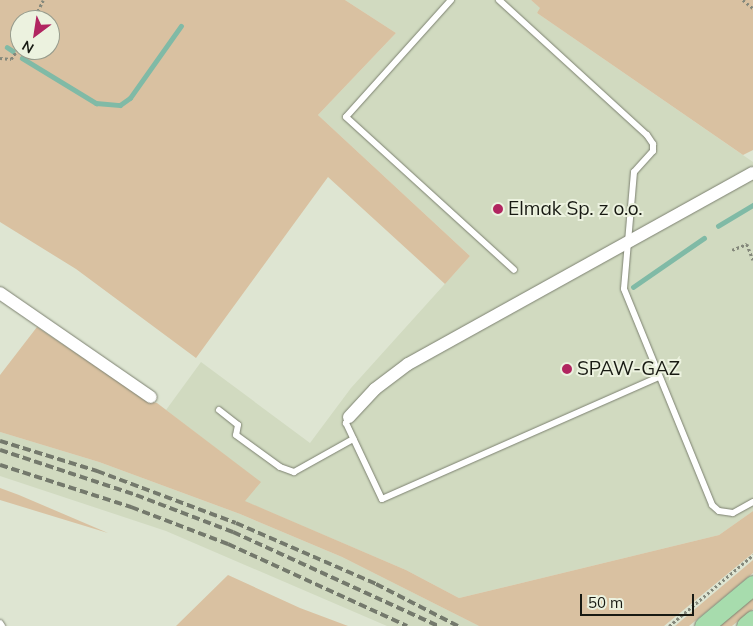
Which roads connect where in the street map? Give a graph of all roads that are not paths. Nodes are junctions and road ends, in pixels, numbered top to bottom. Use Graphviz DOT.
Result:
graph roads {
  1 [pos="451,0"];
  2 [pos="499,0"];
  3 [pos="753,173"];
  4 [pos="629,240"];
  5 [pos="514,270"];
  6 [pos="0,293"];
  7 [pos="659,377"];
  8 [pos="151,397"];
  9 [pos="219,410"];
  10 [pos="349,417"];
  11 [pos="353,439"];
  12 [pos="753,502"];
  13 [pos="753,585"];
  14 [pos="753,620"];
  15 [pos="704,626"];
  16 [pos="746,626"];
  1 -- 5 [label="lane"];
  2 -- 4 [label="lane"];
  3 -- 4 [label="street"];
  4 -- 7 [label="lane"];
  4 -- 10 [label="street"];
  6 -- 8 [label="street"];
  7 -- 11 [label="lane"];
  7 -- 12 [label="lane"];
  9 -- 11 [label="lane"];
  10 -- 11 [label="lane"];
  13 -- 15 [label="main road"];
  14 -- 16 [label="main road"];
}
